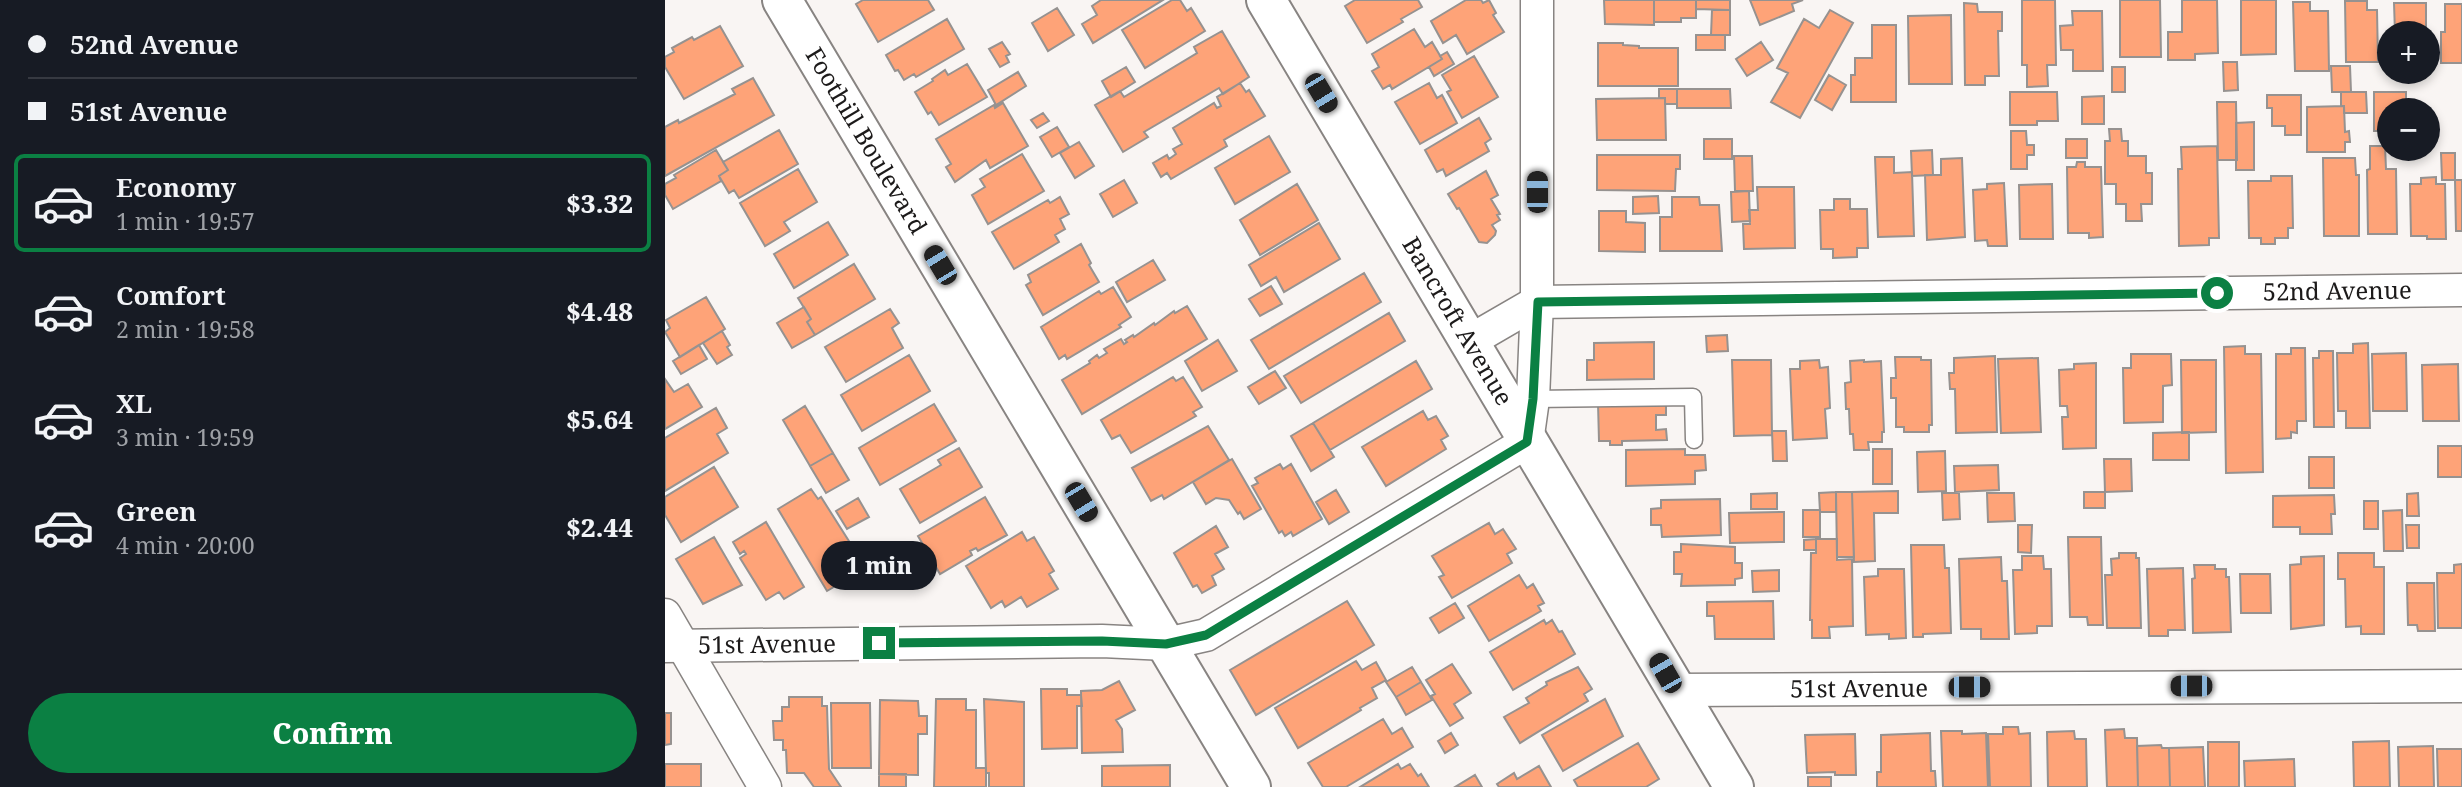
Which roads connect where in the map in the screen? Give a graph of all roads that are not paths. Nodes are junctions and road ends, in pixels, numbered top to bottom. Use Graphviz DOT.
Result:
graph roads {
  1 [pos="782,0"];
  2 [pos="1266,0"];
  3 [pos="1537,0"];
  4 [pos="2462,290"];
  5 [pos="1538,302"];
  6 [pos="1468,342"];
  7 [pos="1533,399"];
  8 [pos="1694,440"];
  9 [pos="1527,442"];
  10 [pos="665,615"];
  11 [pos="1166,644"];
  12 [pos="674,645"];
  13 [pos="2462,685"];
  14 [pos="1675,690"];
  15 [pos="765,787"];
  16 [pos="1251,787"];
  17 [pos="1734,787"];
  1 -- 11 [label="street, Foothill Boulevard"];
  2 -- 6 [label="street, Bancroft Avenue"];
  3 -- 5 [label="street"];
  4 -- 5 [label="street, 52nd Avenue"];
  5 -- 6 [label="street, 52nd Avenue"];
  5 -- 7 [label="street"];
  6 -- 9 [label="street, Bancroft Avenue"];
  7 -- 8 [label="lane"];
  7 -- 9 [label="street"];
  9 -- 11 [label="street, 51st Avenue"];
  9 -- 14 [label="street, Bancroft Avenue"];
  10 -- 12 [label="street"];
  11 -- 12 [label="street, 51st Avenue"];
  11 -- 16 [label="street, Foothill Boulevard"];
  12 -- 15 [label="street"];
  13 -- 14 [label="street, 51st Avenue"];
  14 -- 17 [label="street, Bancroft Avenue"];
}
